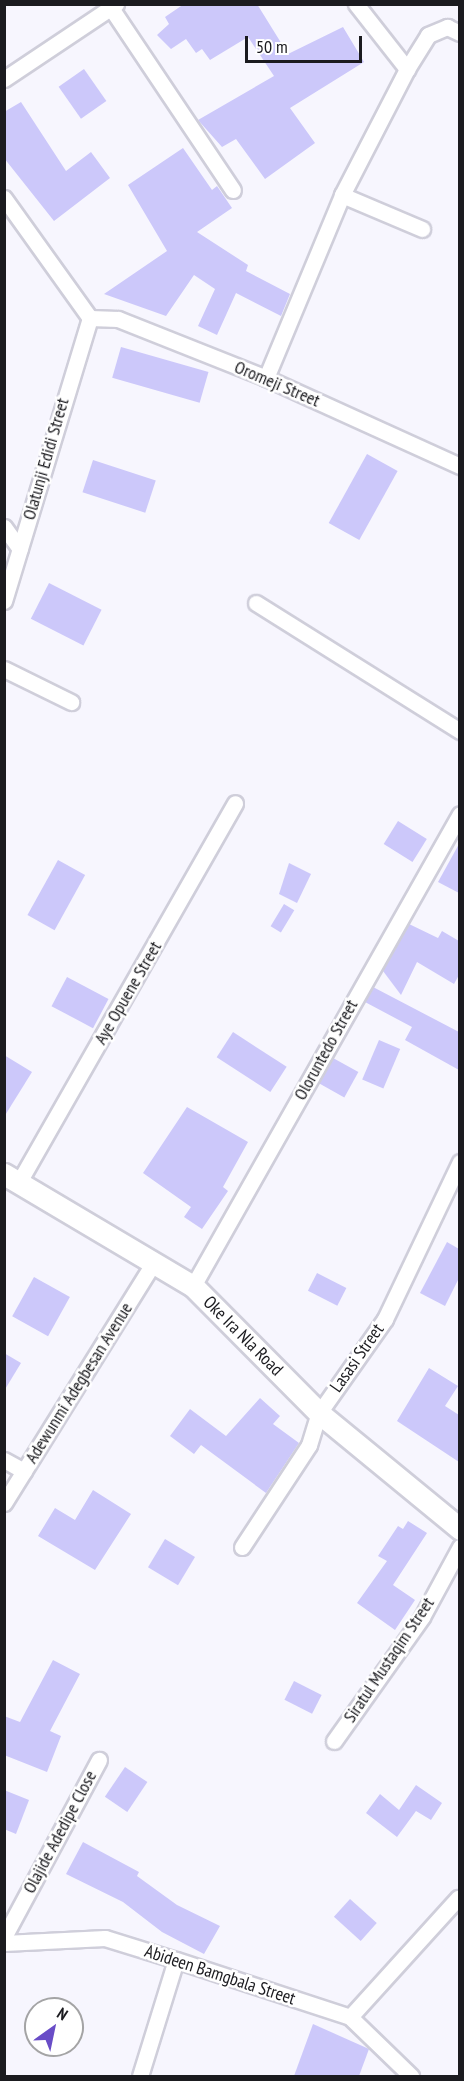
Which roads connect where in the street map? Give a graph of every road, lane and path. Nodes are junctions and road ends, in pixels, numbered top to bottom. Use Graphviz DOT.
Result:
graph roads {
  1 [pos="356,4"];
  2 [pos="114,6"];
  3 [pos="459,33"];
  4 [pos="407,69"];
  5 [pos="4,79"];
  6 [pos="233,190"];
  7 [pos="342,195"];
  8 [pos="4,198"];
  9 [pos="422,229"];
  10 [pos="90,318"];
  11 [pos="266,378"];
  12 [pos="459,466"];
  13 [pos="4,527"];
  14 [pos="20,549"];
  15 [pos="4,601"];
  16 [pos="256,603"];
  17 [pos="4,669"];
  18 [pos="71,702"];
  19 [pos="459,730"];
  20 [pos="235,803"];
  21 [pos="459,814"];
  22 [pos="459,1162"];
  23 [pos="12,1178"];
  24 [pos="154,1262"];
  25 [pos="193,1286"];
  26 [pos="320,1413"];
  27 [pos="4,1460"];
  28 [pos="24,1471"];
  29 [pos="4,1503"];
  30 [pos="459,1530"];
  31 [pos="242,1547"];
  32 [pos="459,1547"];
  33 [pos="334,1741"];
  34 [pos="99,1760"];
  35 [pos="458,1898"];
  36 [pos="4,1936"];
  37 [pos="4,1943"];
  38 [pos="176,1960"];
  39 [pos="350,2017"];
  40 [pos="140,2076"];
  41 [pos="411,2076"];
  1 -- 4 [label="street"];
  2 -- 5 [label="street"];
  2 -- 6 [label="street"];
  3 -- 4 [label="street"];
  4 -- 7 [label="street"];
  7 -- 9 [label="street"];
  7 -- 11 [label="street"];
  8 -- 10 [label="street"];
  10 -- 11 [label="street, Oromeji Street"];
  10 -- 14 [label="street, Olatunji Edidi Street"];
  11 -- 12 [label="street, Oromeji Street"];
  13 -- 14 [label="street"];
  14 -- 15 [label="street, Olatunji Edidi Street"];
  16 -- 19 [label="street"];
  17 -- 18 [label="street"];
  20 -- 23 [label="street, Aye Opuene Street"];
  21 -- 25 [label="street, Oloruntedo Street"];
  22 -- 26 [label="street, Lasasi Street"];
  23 -- 24 [label="street, Oke Ira Nla Road"];
  24 -- 25 [label="street, Oke Ira Nla Road"];
  24 -- 28 [label="street, Adewunmi Adegbesan Avenue"];
  25 -- 26 [label="street, Oke Ira Nla Road"];
  26 -- 30 [label="street, Oke Ira Nla Road"];
  26 -- 31 [label="street, Lasasi Street"];
  27 -- 28 [label="street"];
  28 -- 29 [label="street, Adewunmi Adegbesan Avenue"];
  32 -- 33 [label="street, Siratul Mustaqim Street"];
  34 -- 36 [label="street, Olajide Adedipe Close"];
  35 -- 39 [label="street"];
  37 -- 38 [label="street, Abideen Bamgbala Street"];
  38 -- 39 [label="street, Abideen Bamgbala Street"];
  38 -- 40 [label="street"];
  39 -- 41 [label="street, Abideen Bamgbala Street"];
}
